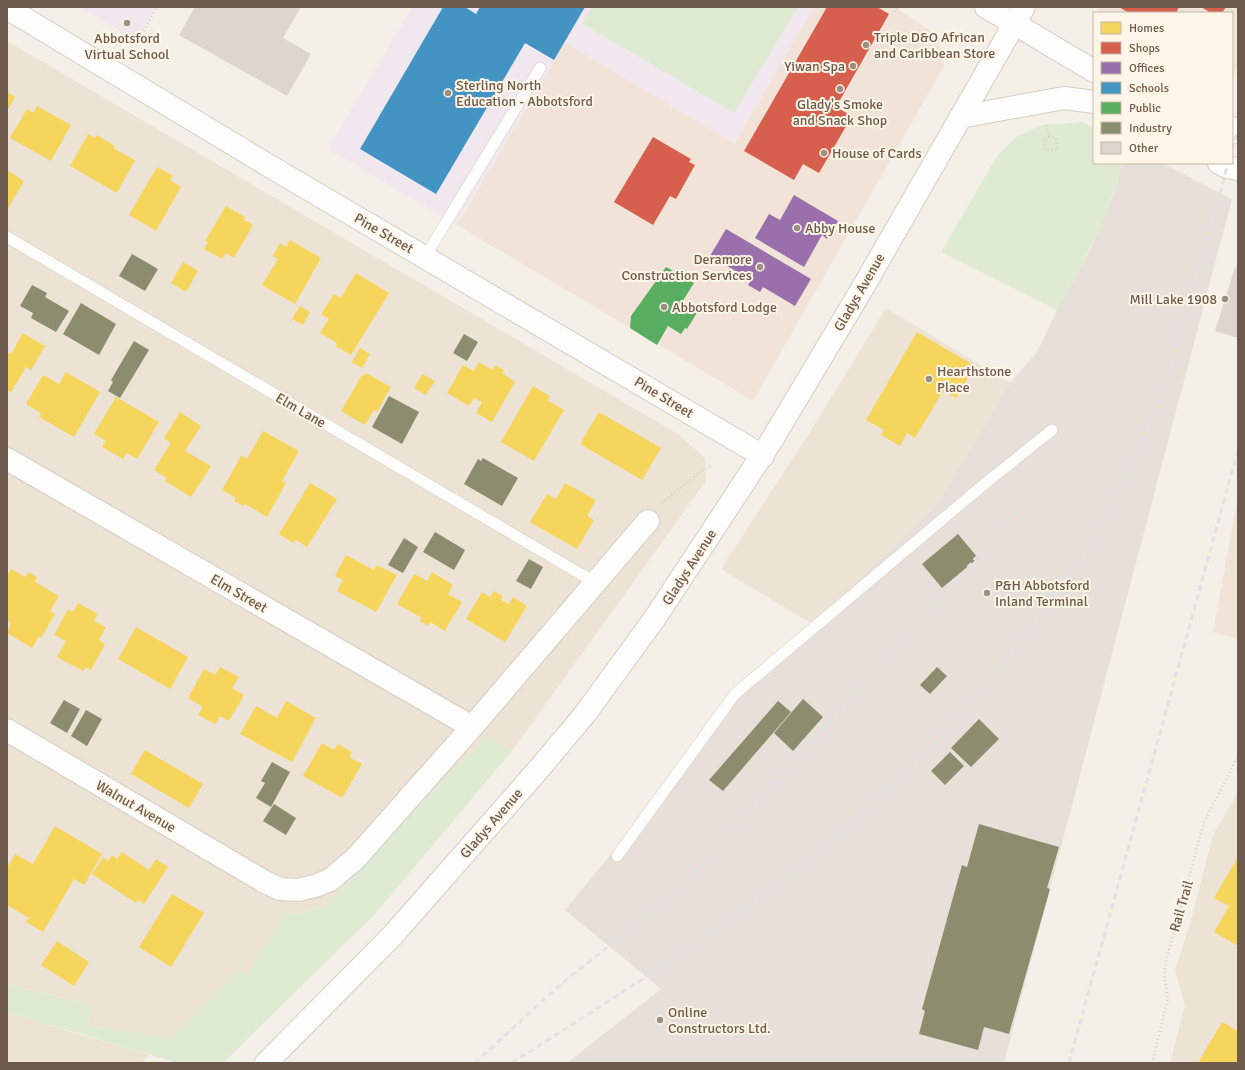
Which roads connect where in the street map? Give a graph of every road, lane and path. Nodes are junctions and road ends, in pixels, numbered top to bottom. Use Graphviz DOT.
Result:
graph roads {
  1 [pos="157,7"];
  2 [pos="898,7"];
  3 [pos="986,7"];
  4 [pos="7,8"];
  5 [pos="895,12"];
  6 [pos="1019,15"];
  7 [pos="136,45"];
  8 [pos="540,68"];
  9 [pos="1093,70"];
  10 [pos="1093,102"];
  11 [pos="960,117"];
  12 [pos="1043,140"];
  13 [pos="1221,164"];
  14 [pos="1238,169"];
  15 [pos="7,237"];
  16 [pos="424,257"];
  17 [pos="1052,430"];
  18 [pos="762,456"];
  19 [pos="7,459"];
  20 [pos="713,465"];
  21 [pos="648,521"];
  22 [pos="596,583"];
  23 [pos="472,727"];
  24 [pos="7,730"];
  25 [pos="1238,756"];
  26 [pos="617,856"];
  27 [pos="266,1063"];
  28 [pos="1152,1063"];
  1 -- 7 [label="path"];
  2 -- 5 [label="path"];
  3 -- 6 [label="street"];
  4 -- 16 [label="street, Pine Street"];
  6 -- 9 [label="street"];
  6 -- 11 [label="street, Gladys Avenue"];
  8 -- 16 [label="lane"];
  10 -- 11 [label="street"];
  11 -- 18 [label="street, Gladys Avenue"];
  12 -- 12 [label="path"];
  13 -- 14 [label="street"];
  15 -- 22 [label="lane, Elm Lane"];
  16 -- 18 [label="street, Pine Street"];
  17 -- 26 [label="lane"];
  18 -- 27 [label="street, Gladys Avenue"];
  19 -- 23 [label="street, Elm Street"];
  20 -- 21 [label="path"];
  21 -- 22 [label="street"];
  22 -- 23 [label="street"];
  23 -- 24 [label="street, Walnut Avenue"];
  25 -- 28 [label="path, Rail Trail"];
}
